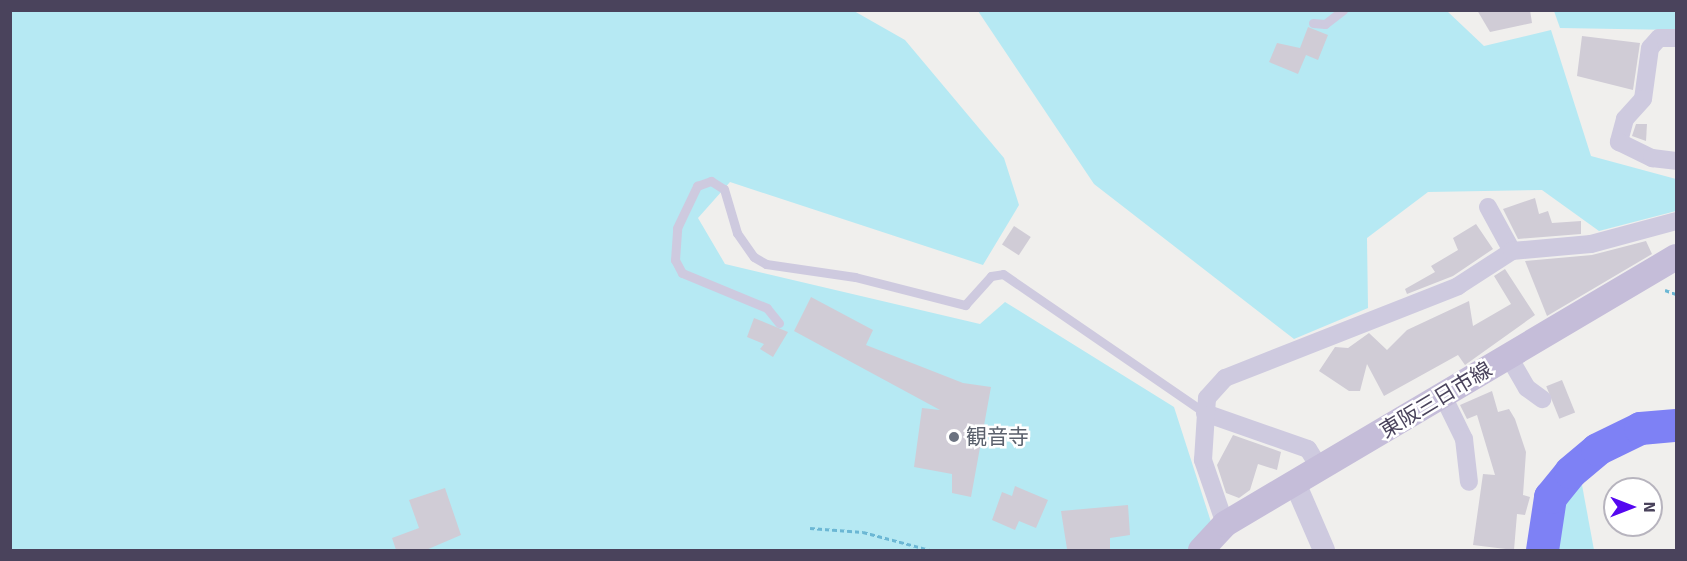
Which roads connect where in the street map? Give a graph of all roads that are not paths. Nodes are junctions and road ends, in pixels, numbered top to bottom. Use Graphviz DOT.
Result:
graph roads {
  1 [pos="1343,10"];
  2 [pos="1312,22"];
  3 [pos="1677,38"];
  4 [pos="1677,161"];
  5 [pos="1488,207"];
  6 [pos="1677,221"];
  7 [pos="1512,251"];
  8 [pos="1677,257"];
  9 [pos="779,323"];
  10 [pos="1509,357"];
  11 [pos="1443,396"];
  12 [pos="1542,399"];
  13 [pos="1205,413"];
  14 [pos="1320,468"];
  15 [pos="1469,482"];
  16 [pos="1295,483"];
  17 [pos="1225,524"];
  18 [pos="1201,550"];
  19 [pos="1324,550"];
  1 -- 2 [label="lane"];
  3 -- 4 [label="street"];
  5 -- 7 [label="street"];
  6 -- 7 [label="street"];
  7 -- 13 [label="street"];
  8 -- 10 [label="main road, 東阪三日市線"];
  9 -- 13 [label="lane"];
  10 -- 11 [label="main road, 東阪三日市線"];
  10 -- 12 [label="street"];
  11 -- 14 [label="main road, 東阪三日市線"];
  11 -- 15 [label="street"];
  13 -- 14 [label="street"];
  13 -- 17 [label="street"];
  14 -- 16 [label="main road, 東阪三日市線"];
  16 -- 17 [label="main road, 東阪三日市線"];
  16 -- 19 [label="street"];
  17 -- 18 [label="main road, 東阪三日市線"];
}
